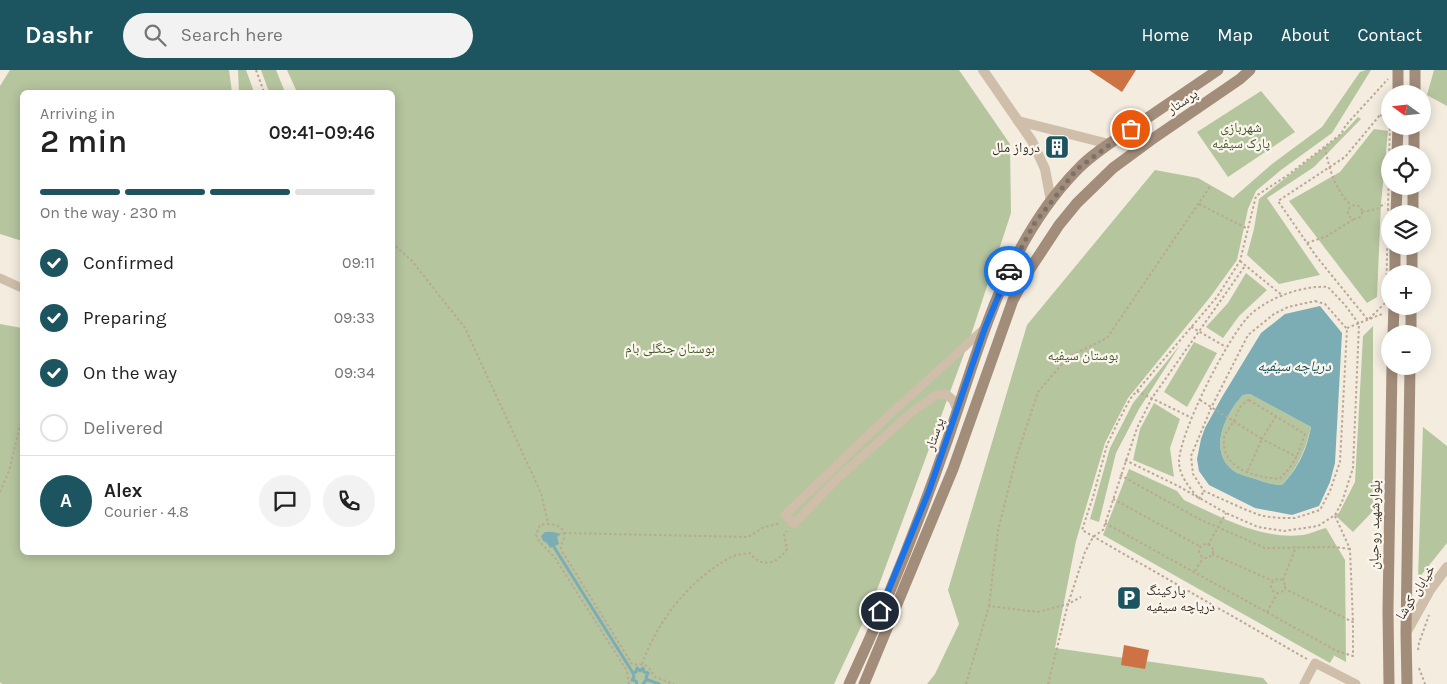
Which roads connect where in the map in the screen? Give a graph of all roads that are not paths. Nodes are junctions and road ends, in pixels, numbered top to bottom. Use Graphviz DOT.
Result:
graph roads {
  1 [pos="983,70"];
  2 [pos="1218,70"];
  3 [pos="1250,70"];
  4 [pos="1415,70"];
  5 [pos="1415,85"];
  6 [pos="1018,121"];
  7 [pos="1109,144"];
  8 [pos="1051,201"];
  9 [pos="0,278"];
  10 [pos="0,284"];
  11 [pos="18,286"];
  12 [pos="985,328"];
  13 [pos="1392,375"];
  14 [pos="1410,375"];
  15 [pos="958,410"];
  16 [pos="1447,567"];
  17 [pos="1406,633"];
  18 [pos="848,684"];
  19 [pos="864,684"];
  20 [pos="1304,684"];
  21 [pos="1356,684"];
  22 [pos="1389,684"];
  23 [pos="1407,684"];
  1 -- 6 [label="street"];
  2 -- 7 [label="main road, پرستار"];
  3 -- 19 [label="main road, پرستار"];
  4 -- 5 [label="main road"];
  6 -- 7 [label="street"];
  6 -- 8 [label="street"];
  7 -- 8 [label="main road, پرستار"];
  8 -- 12 [label="main road, پرستار"];
  9 -- 11 [label="street"];
  10 -- 11 [label="street"];
  12 -- 15 [label="main road, پرستار"];
  12 -- 15 [label="street"];
  13 -- 22 [label="main road, بلوارشهید روحیان"];
  14 -- 17 [label="main road"];
  15 -- 18 [label="main road, پرستار"];
  16 -- 17 [label="street, خیابان کوشا"];
  17 -- 23 [label="main road"];
  20 -- 21 [label="street"];
}
